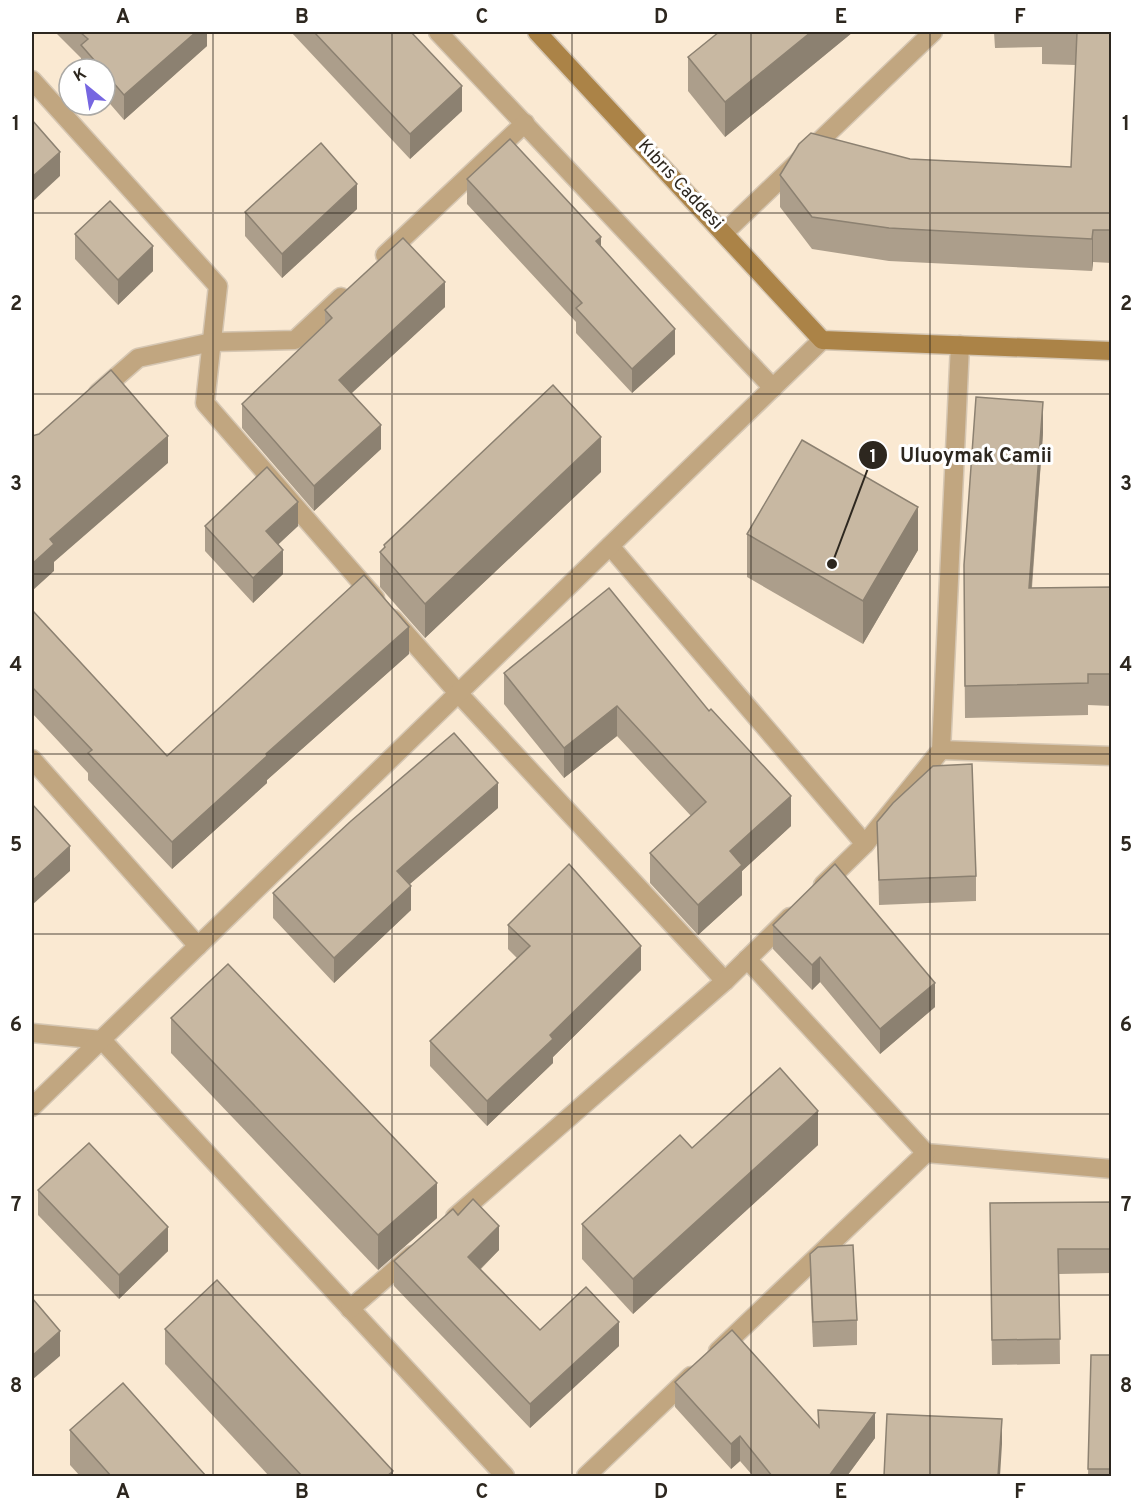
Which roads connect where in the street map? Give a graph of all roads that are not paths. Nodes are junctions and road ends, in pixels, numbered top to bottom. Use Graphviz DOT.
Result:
graph roads {
  1 [pos="438,32"];
  2 [pos="537,32"];
  3 [pos="933,32"];
  4 [pos="32,80"];
  5 [pos="525,123"];
  6 [pos="724,233"];
  7 [pos="372,268"];
  8 [pos="355,284"];
  9 [pos="822,340"];
  10 [pos="212,342"];
  11 [pos="960,345"];
  12 [pos="1112,351"];
  13 [pos="772,388"];
  14 [pos="85,405"];
  15 [pos="610,546"];
  16 [pos="459,694"];
  17 [pos="941,750"];
  18 [pos="1112,756"];
  19 [pos="32,759"];
  20 [pos="865,844"];
  21 [pos="198,946"];
  22 [pos="747,958"];
  23 [pos="725,981"];
  24 [pos="32,1033"];
  25 [pos="102,1040"];
  26 [pos="32,1107"];
  27 [pos="926,1153"];
  28 [pos="1112,1169"];
  29 [pos="439,1231"];
  30 [pos="422,1246"];
  31 [pos="350,1309"];
  32 [pos="505,1476"];
  33 [pos="586,1476"];
  1 -- 5 [label="street"];
  2 -- 6 [label="street, Kıbrıs Caddesi"];
  3 -- 6 [label="street"];
  4 -- 10 [label="street"];
  5 -- 7 [label="street"];
  5 -- 13 [label="street"];
  6 -- 9 [label="street, Kıbrıs Caddesi"];
  8 -- 10 [label="street"];
  9 -- 11 [label="street"];
  9 -- 13 [label="street"];
  10 -- 14 [label="street"];
  10 -- 16 [label="street"];
  11 -- 12 [label="street"];
  11 -- 17 [label="street"];
  13 -- 15 [label="street"];
  15 -- 16 [label="street"];
  15 -- 20 [label="street"];
  16 -- 21 [label="street"];
  16 -- 23 [label="street"];
  17 -- 18 [label="street"];
  17 -- 20 [label="street"];
  19 -- 21 [label="street"];
  20 -- 22 [label="street"];
  21 -- 25 [label="street"];
  22 -- 23 [label="street"];
  22 -- 27 [label="street"];
  23 -- 29 [label="street"];
  24 -- 25 [label="street"];
  25 -- 26 [label="street"];
  25 -- 31 [label="street"];
  27 -- 28 [label="street"];
  27 -- 33 [label="street"];
  30 -- 31 [label="street"];
  31 -- 32 [label="street"];
}
